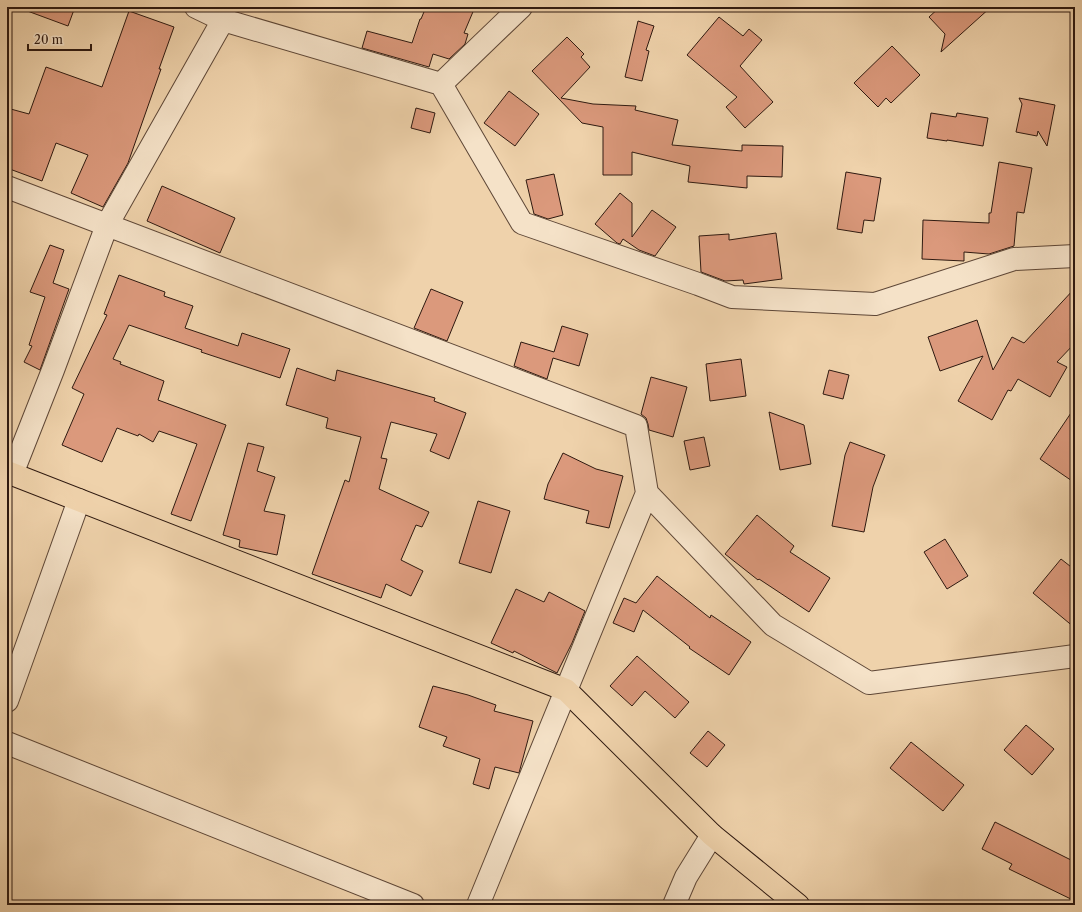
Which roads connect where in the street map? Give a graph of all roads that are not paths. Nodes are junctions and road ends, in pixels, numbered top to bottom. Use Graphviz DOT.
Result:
graph roads {
  1 [pos="196,7"];
  2 [pos="521,7"];
  3 [pos="224,20"];
  4 [pos="441,84"];
  5 [pos="7,187"];
  6 [pos="107,225"];
  7 [pos="1075,256"];
  8 [pos="9,473"];
  9 [pos="647,493"];
  10 [pos="79,500"];
  11 [pos="1075,656"];
  12 [pos="566,690"];
  13 [pos="7,701"];
  14 [pos="7,743"];
  15 [pos="712,835"];
  16 [pos="413,905"];
  17 [pos="478,905"];
  18 [pos="674,905"];
  19 [pos="798,905"];
  1 -- 3 [label="street"];
  2 -- 4 [label="street"];
  3 -- 4 [label="street"];
  3 -- 6 [label="street"];
  4 -- 7 [label="street"];
  5 -- 6 [label="street"];
  6 -- 8 [label="street"];
  6 -- 9 [label="street"];
  8 -- 10 [label="main road"];
  9 -- 11 [label="street"];
  9 -- 12 [label="street"];
  10 -- 12 [label="main road"];
  10 -- 13 [label="street"];
  12 -- 15 [label="main road"];
  12 -- 17 [label="street"];
  14 -- 16 [label="street"];
  15 -- 18 [label="street"];
  15 -- 19 [label="main road"];
}
